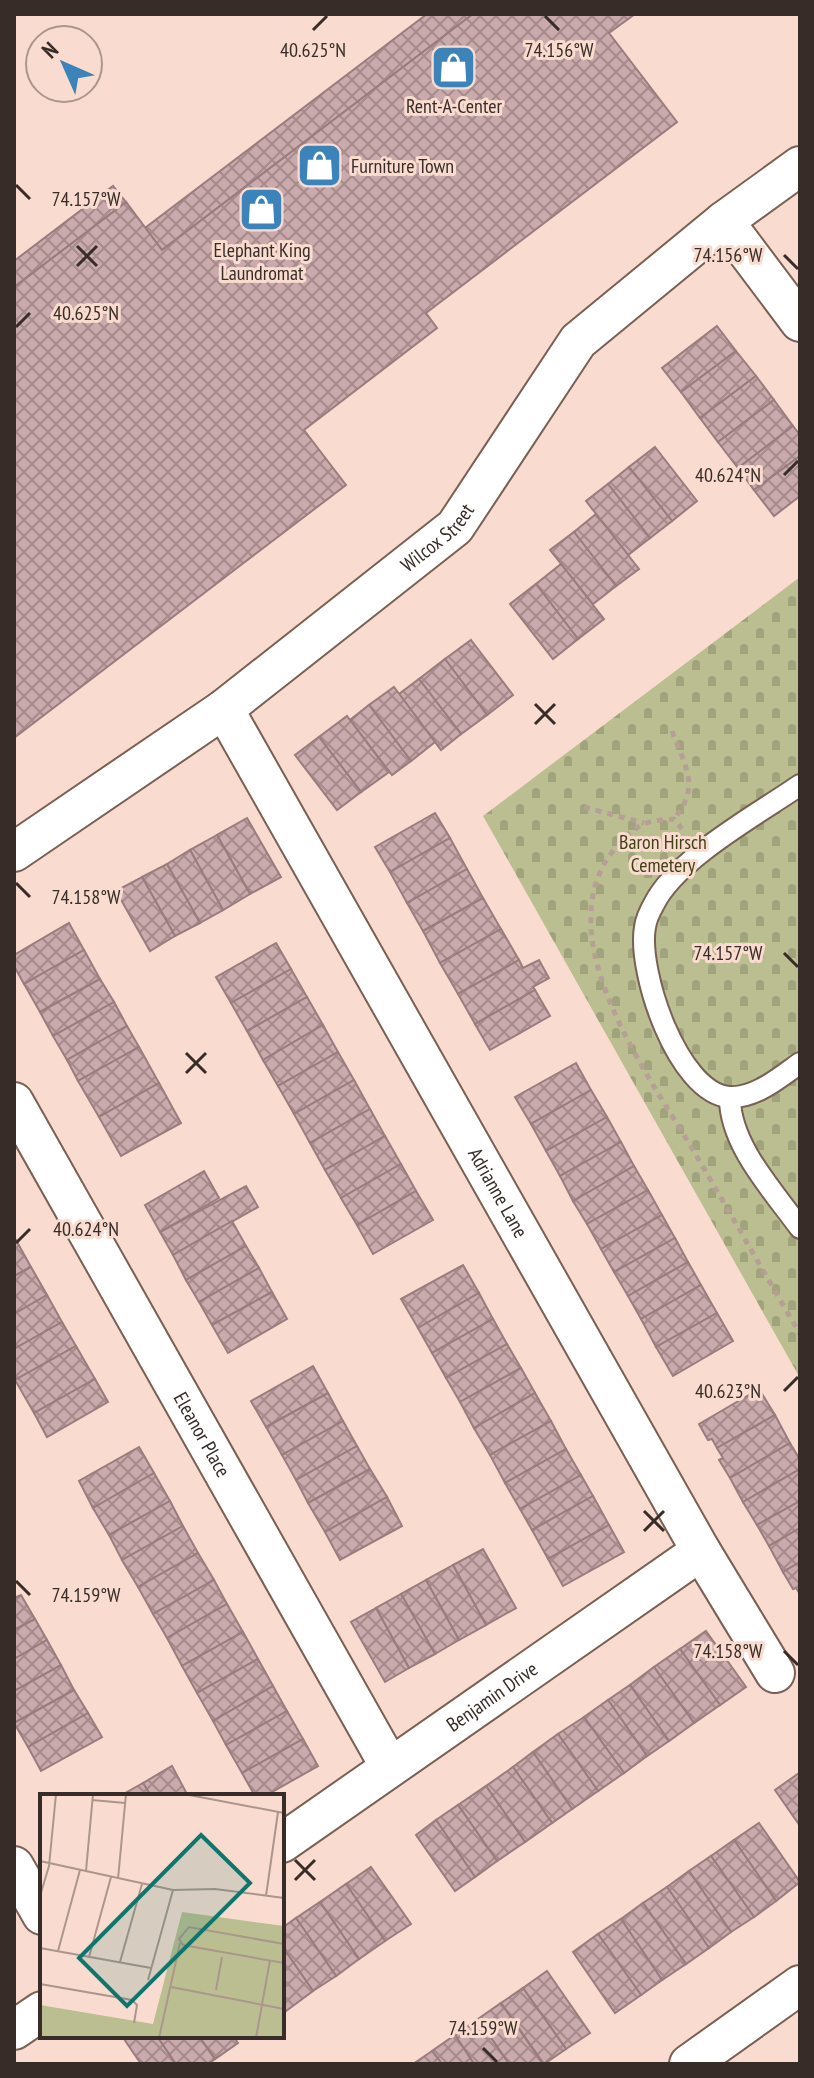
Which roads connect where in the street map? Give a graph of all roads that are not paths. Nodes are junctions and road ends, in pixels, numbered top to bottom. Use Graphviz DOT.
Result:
graph roads {
  1 [pos="800,166"];
  2 [pos="724,221"];
  3 [pos="800,322"];
  4 [pos="224,709"];
  5 [pos="800,785"];
  6 [pos="14,852"];
  7 [pos="800,1063"];
  8 [pos="730,1097"];
  9 [pos="14,1102"];
  10 [pos="800,1228"];
  11 [pos="701,1551"];
  12 [pos="775,1673"];
  13 [pos="390,1767"];
  14 [pos="284,1842"];
  15 [pos="14,1866"];
  16 [pos="40,1912"];
  17 [pos="800,1985"];
  18 [pos="40,2012"];
  19 [pos="14,2030"];
  20 [pos="689,2064"];
  1 -- 2 [label="street, Wilcox Street"];
  2 -- 3 [label="street"];
  2 -- 4 [label="street, Wilcox Street"];
  4 -- 6 [label="street, Wilcox Street"];
  4 -- 11 [label="street, Adrianne Lane"];
  5 -- 8 [label="lane"];
  7 -- 8 [label="lane"];
  8 -- 10 [label="lane"];
  9 -- 13 [label="street, Eleanor Place"];
  11 -- 12 [label="street, Adrianne Lane"];
  11 -- 13 [label="street, Benjamin Drive"];
  13 -- 14 [label="street, Benjamin Drive"];
  15 -- 16 [label="street"];
  17 -- 20 [label="street"];
  18 -- 19 [label="street"];
}
